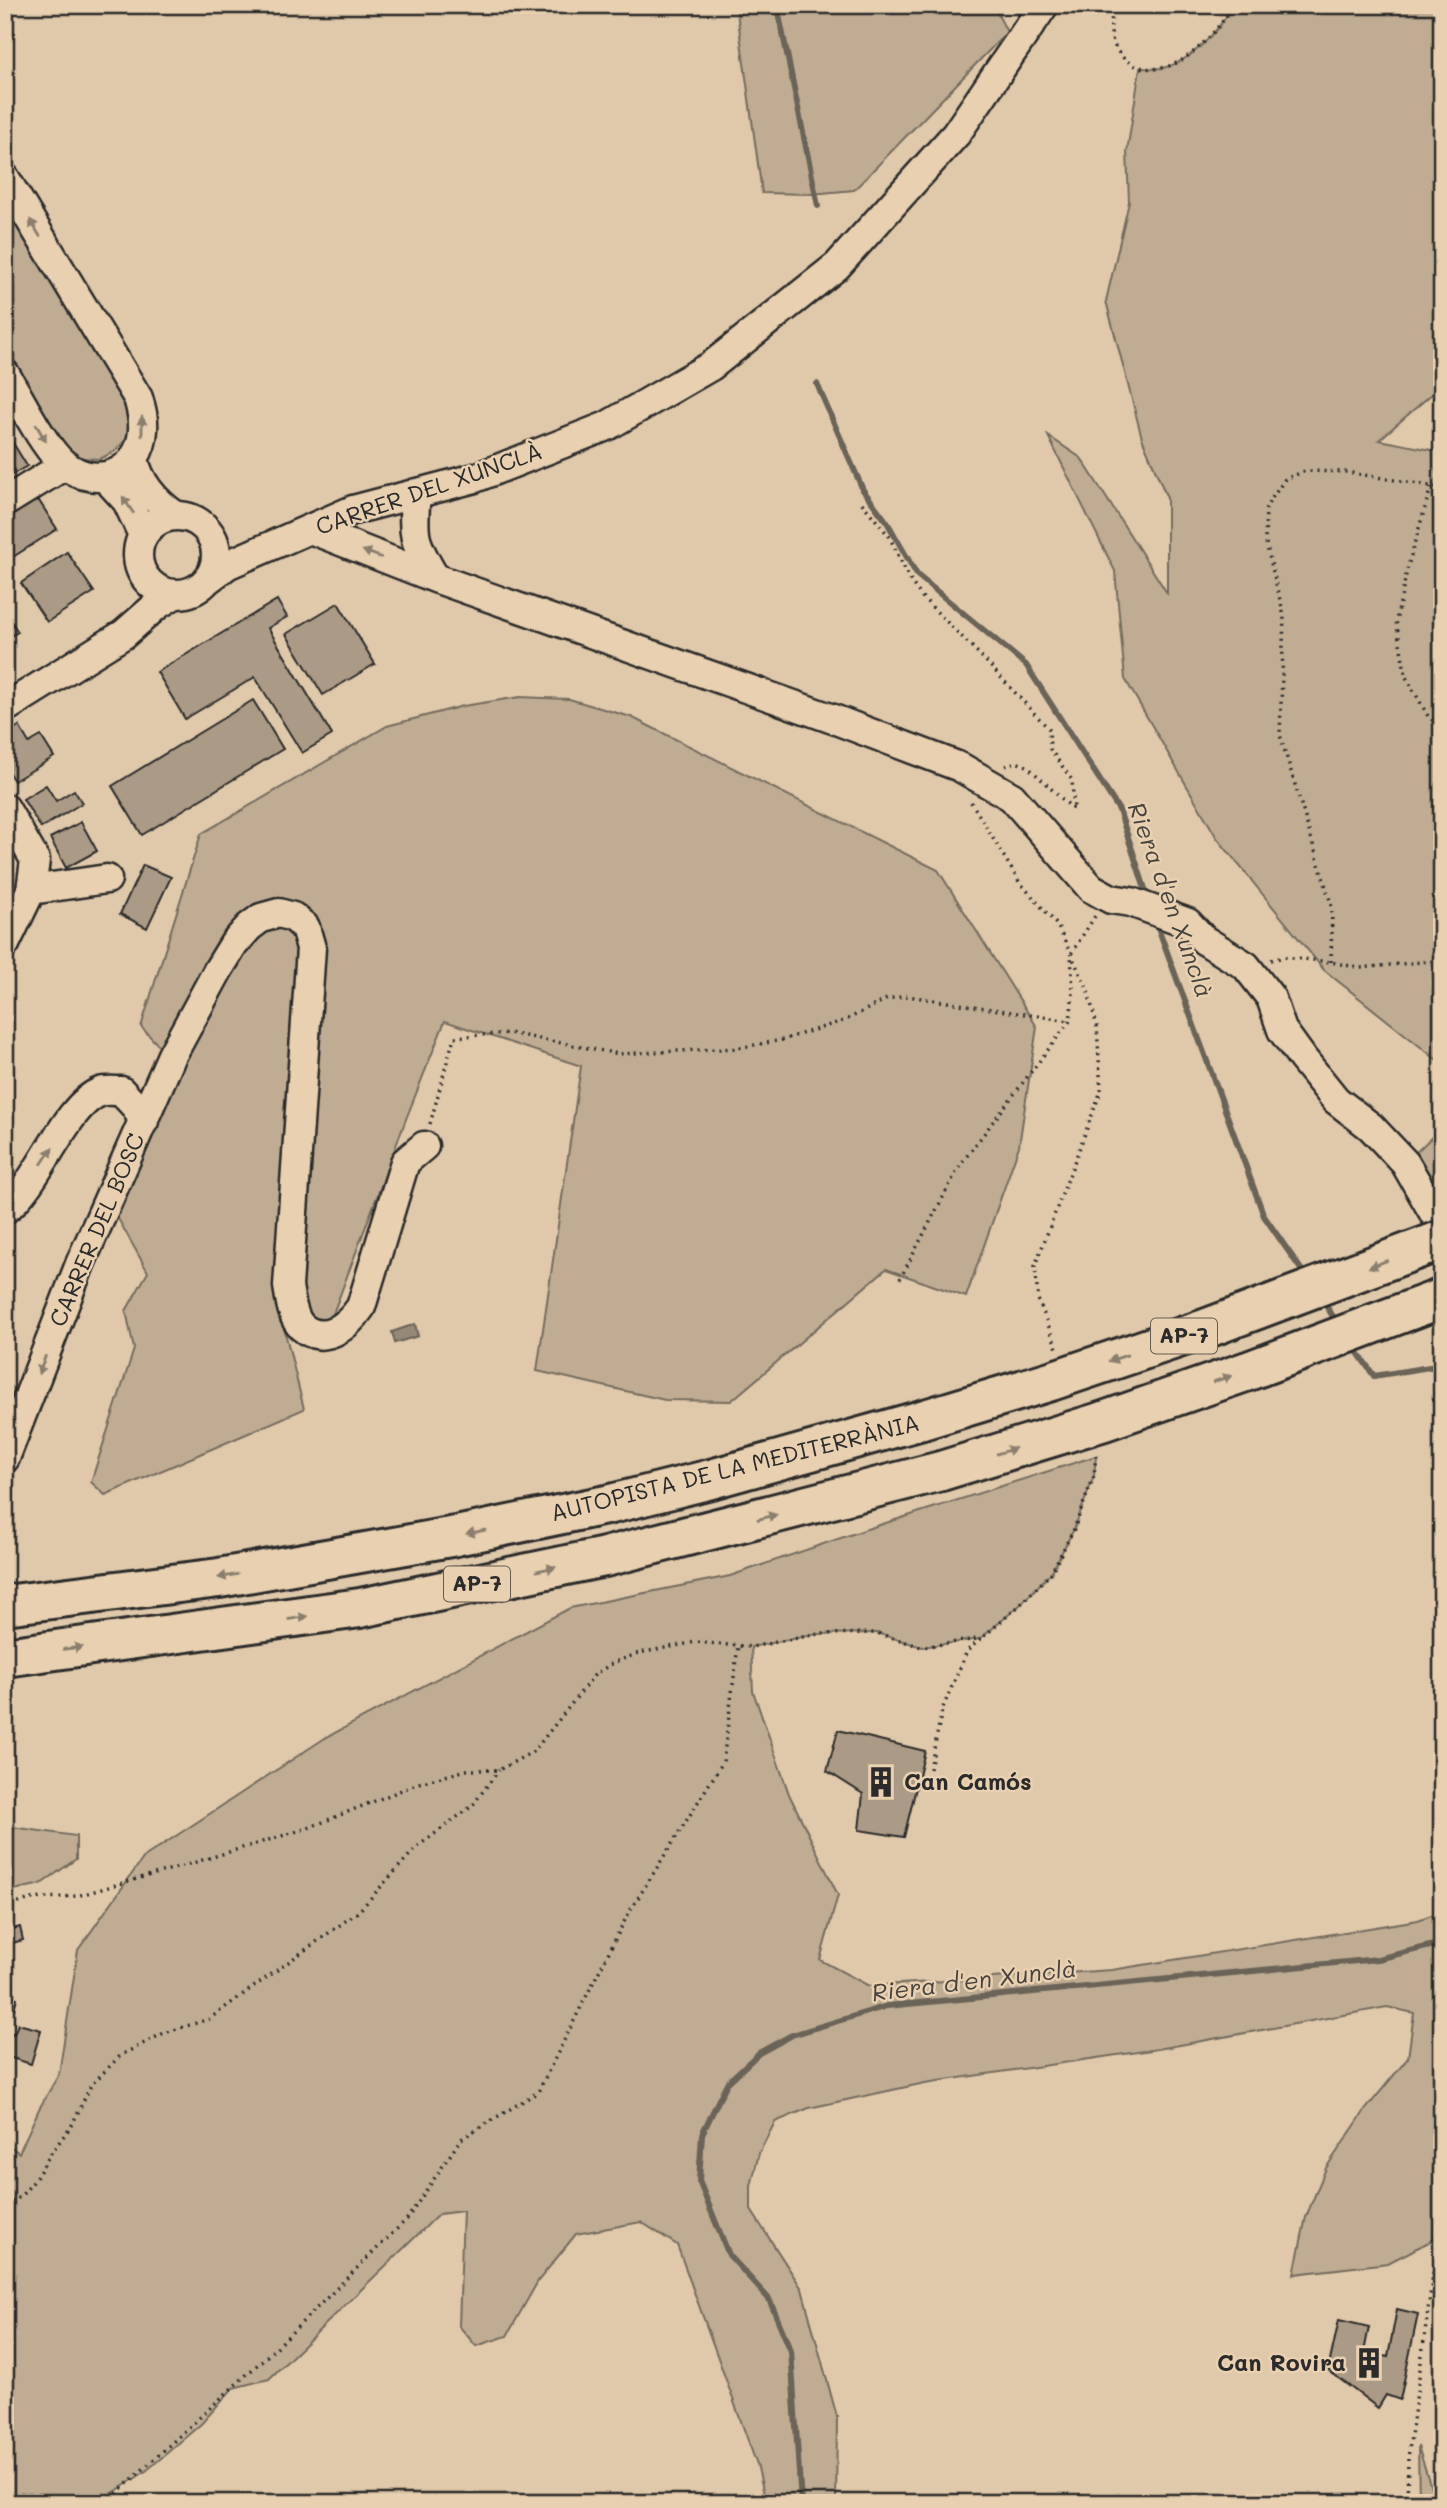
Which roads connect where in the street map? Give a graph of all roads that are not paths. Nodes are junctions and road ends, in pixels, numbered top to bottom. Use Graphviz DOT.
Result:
graph roads {
  1 [pos="1044,5"];
  2 [pos="5,178"];
  3 [pos="5,374"];
  4 [pos="134,459"];
  5 [pos="65,465"];
  6 [pos="106,478"];
  7 [pos="416,493"];
  8 [pos="5,502"];
  9 [pos="176,516"];
  10 [pos="310,529"];
  11 [pos="208,532"];
  12 [pos="143,536"];
  13 [pos="266,548"];
  14 [pos="140,570"];
  15 [pos="436,578"];
  16 [pos="207,580"];
  17 [pos="175,594"];
  18 [pos="124,634"];
  19 [pos="5,708"];
  20 [pos="5,808"];
  21 [pos="107,879"];
  22 [pos="30,890"];
  23 [pos="5,944"];
  24 [pos="144,1121"];
  25 [pos="424,1146"];
  26 [pos="5,1209"];
  27 [pos="1442,1227"];
  28 [pos="1442,1240"];
  29 [pos="1442,1297"];
  30 [pos="5,1458"];
  31 [pos="5,1605"];
  32 [pos="5,1657"];
  1 -- 7 [label="street, CARRER DEL XUNCLÀ"];
  4 -- 2 [label="street, one-way"];
  3 -- 5 [label="street, one-way"];
  4 -- 6 [label="street"];
  4 -- 9 [label="street"];
  5 -- 6 [label="street"];
  5 -- 8 [label="street"];
  12 -- 6 [label="street, one-way"];
  7 -- 10 [label="street, CARRER DEL XUNCLÀ"];
  7 -- 15 [label="street"];
  9 -- 11 [label="street"];
  9 -- 12 [label="street"];
  10 -- 13 [label="street, CARRER DEL XUNCLÀ"];
  15 -- 10 [label="street, one-way"];
  11 -- 13 [label="street"];
  11 -- 16 [label="street"];
  12 -- 14 [label="street"];
  13 -- 16 [label="street, CARRER DEL XUNCLÀ"];
  14 -- 17 [label="street"];
  14 -- 18 [label="street"];
  15 -- 27 [label="street"];
  16 -- 17 [label="street"];
  17 -- 18 [label="street"];
  18 -- 19 [label="street"];
  20 -- 22 [label="street"];
  21 -- 22 [label="street"];
  22 -- 23 [label="street"];
  24 -- 25 [label="street"];
  26 -- 24 [label="street, CARRER DEL BOSC, one-way"];
  24 -- 30 [label="street, CARRER DEL BOSC, one-way"];
  28 -- 31 [label="highway, AUTOPISTA DE LA MEDITERRÀNIA / AP-7, one-way, bridge"];
  32 -- 29 [label="highway, AP-7, one-way, bridge"];
}
